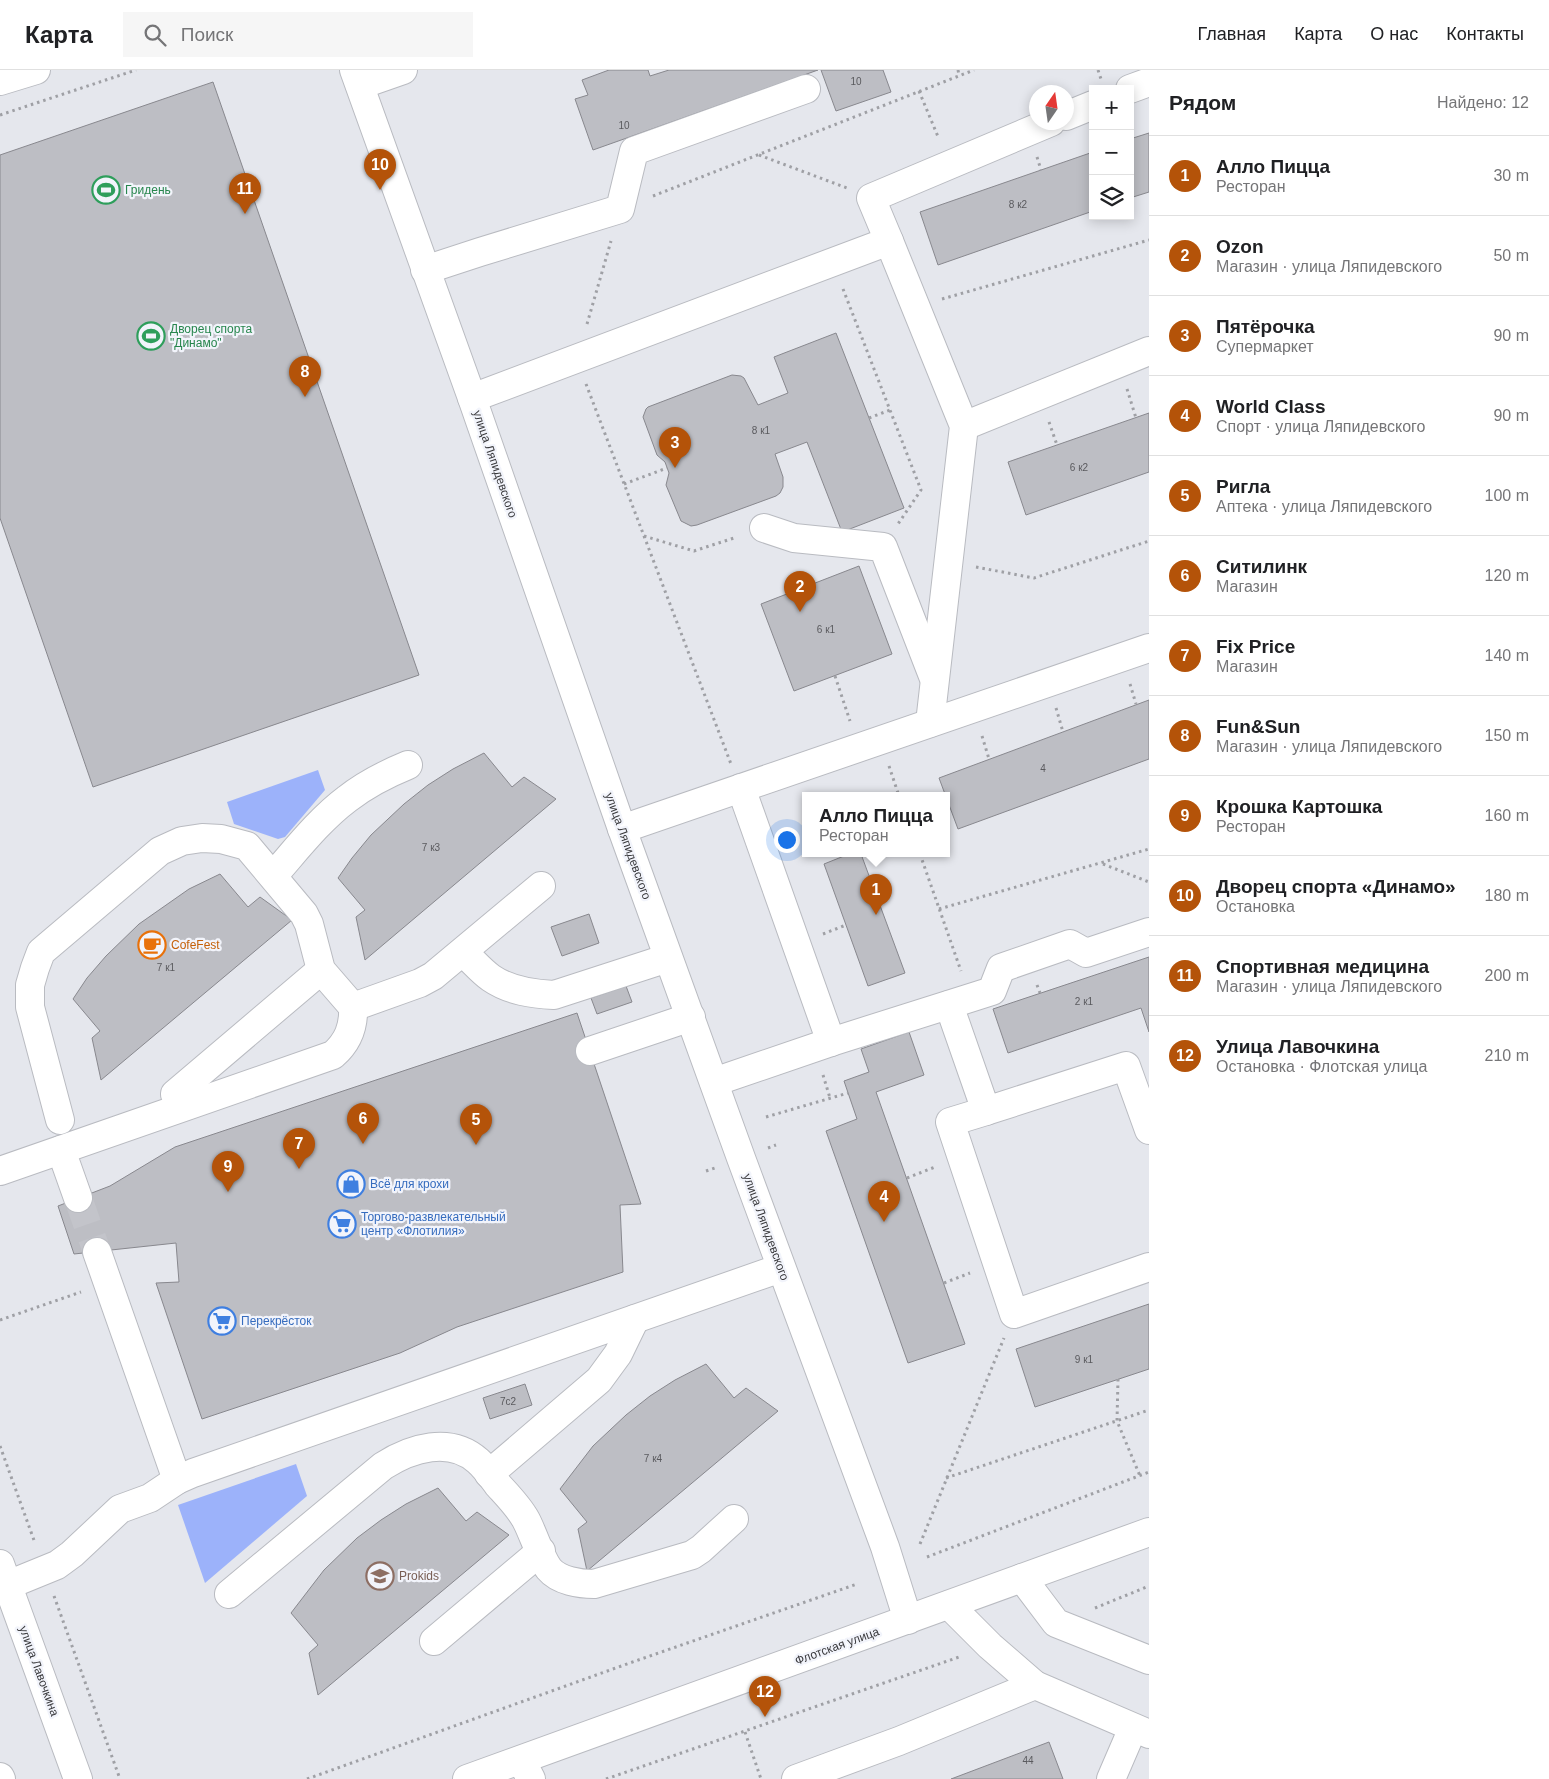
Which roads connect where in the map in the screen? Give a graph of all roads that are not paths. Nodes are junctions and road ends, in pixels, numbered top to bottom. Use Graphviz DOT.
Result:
graph roads {
  1 [pos="36,70"];
  2 [pos="402,70"];
  3 [pos="357,78"];
  4 [pos="0,81"];
  5 [pos="1149,82"];
  6 [pos="1134,88"];
  7 [pos="806,89"];
  8 [pos="1089,107"];
  9 [pos="1074,113"];
  10 [pos="1032,130"];
  11 [pos="889,241"];
  12 [pos="426,270"];
  13 [pos="1149,351"];
  14 [pos="472,398"];
  15 [pos="964,426"];
  16 [pos="764,528"];
  17 [pos="1149,648"];
  18 [pos="934,680"];
  19 [pos="930,724"];
  20 [pos="408,765"];
  21 [pos="741,788"];
  22 [pos="622,829"];
  23 [pos="273,876"];
  24 [pos="541,886"];
  25 [pos="1149,932"];
  26 [pos="463,952"];
  27 [pos="668,958"];
  28 [pos="322,970"];
  29 [pos="960,1001"];
  30 [pos="353,1007"];
  31 [pos="691,1018"];
  32 [pos="831,1042"];
  33 [pos="590,1051"];
  34 [pos="714,1082"];
  35 [pos="174,1094"];
  36 [pos="986,1111"];
  37 [pos="60,1120"];
  38 [pos="1149,1130"];
  39 [pos="61,1150"];
  40 [pos="0,1171"];
  41 [pos="78,1198"];
  42 [pos="97,1252"];
  43 [pos="1149,1267"];
  44 [pos="781,1268"];
  45 [pos="635,1319"];
  46 [pos="489,1474"];
  47 [pos="177,1480"];
  48 [pos="734,1519"];
  49 [pos="1149,1532"];
  50 [pos="541,1551"];
  51 [pos="4,1574"];
  52 [pos="1022,1578"];
  53 [pos="229,1594"];
  54 [pos="949,1605"];
  55 [pos="908,1620"];
  56 [pos="434,1641"];
  57 [pos="1149,1660"];
  58 [pos="1035,1685"];
  59 [pos="1141,1731"];
  60 [pos="526,1769"];
  61 [pos="78,1779"];
  62 [pos="468,1779"];
  63 [pos="796,1779"];
  64 [pos="1111,1779"];
  1 -- 4 [label="street"];
  2 -- 3 [label="street"];
  3 -- 12 [label="street, улица Ляпидевского"];
  5 -- 6 [label="street"];
  7 -- 12 [label="street"];
  8 -- 9 [label="street"];
  10 -- 11 [label="street"];
  11 -- 14 [label="street"];
  11 -- 15 [label="street"];
  12 -- 14 [label="street, улица Ляпидевского"];
  13 -- 15 [label="street"];
  14 -- 22 [label="street, улица Ляпидевского"];
  15 -- 18 [label="street"];
  16 -- 18 [label="street"];
  17 -- 19 [label="street"];
  18 -- 19 [label="street"];
  19 -- 21 [label="street"];
  20 -- 23 [label="street"];
  21 -- 22 [label="street"];
  21 -- 32 [label="street"];
  22 -- 27 [label="street, улица Ляпидевского"];
  23 -- 28 [label="street"];
  23 -- 37 [label="street"];
  24 -- 26 [label="street"];
  25 -- 29 [label="street"];
  26 -- 27 [label="street"];
  26 -- 30 [label="street"];
  27 -- 31 [label="street, улица Ляпидевского"];
  28 -- 30 [label="street"];
  28 -- 35 [label="street"];
  29 -- 32 [label="street"];
  29 -- 36 [label="street"];
  30 -- 39 [label="street"];
  31 -- 33 [label="street"];
  31 -- 34 [label="street, улица Ляпидевского"];
  32 -- 34 [label="street"];
  34 -- 44 [label="street, улица Ляпидевского"];
  36 -- 38 [label="street"];
  36 -- 43 [label="street"];
  39 -- 40 [label="street"];
  39 -- 41 [label="street"];
  42 -- 47 [label="street"];
  44 -- 45 [label="street"];
  44 -- 55 [label="street, улица Ляпидевского"];
  45 -- 46 [label="street"];
  45 -- 47 [label="street"];
  46 -- 50 [label="street"];
  46 -- 53 [label="street"];
  47 -- 51 [label="street"];
  48 -- 50 [label="street"];
  49 -- 52 [label="street, Флотская улица"];
  50 -- 56 [label="street"];
  51 -- 61 [label="street, улица Лавочкина"];
  52 -- 54 [label="street, Флотская улица"];
  52 -- 57 [label="street"];
  54 -- 55 [label="street, Флотская улица"];
  54 -- 58 [label="street"];
  55 -- 60 [label="street, Флотская улица"];
  58 -- 59 [label="street"];
  58 -- 63 [label="street"];
  59 -- 64 [label="street"];
  60 -- 62 [label="street, Флотская улица"];
}
